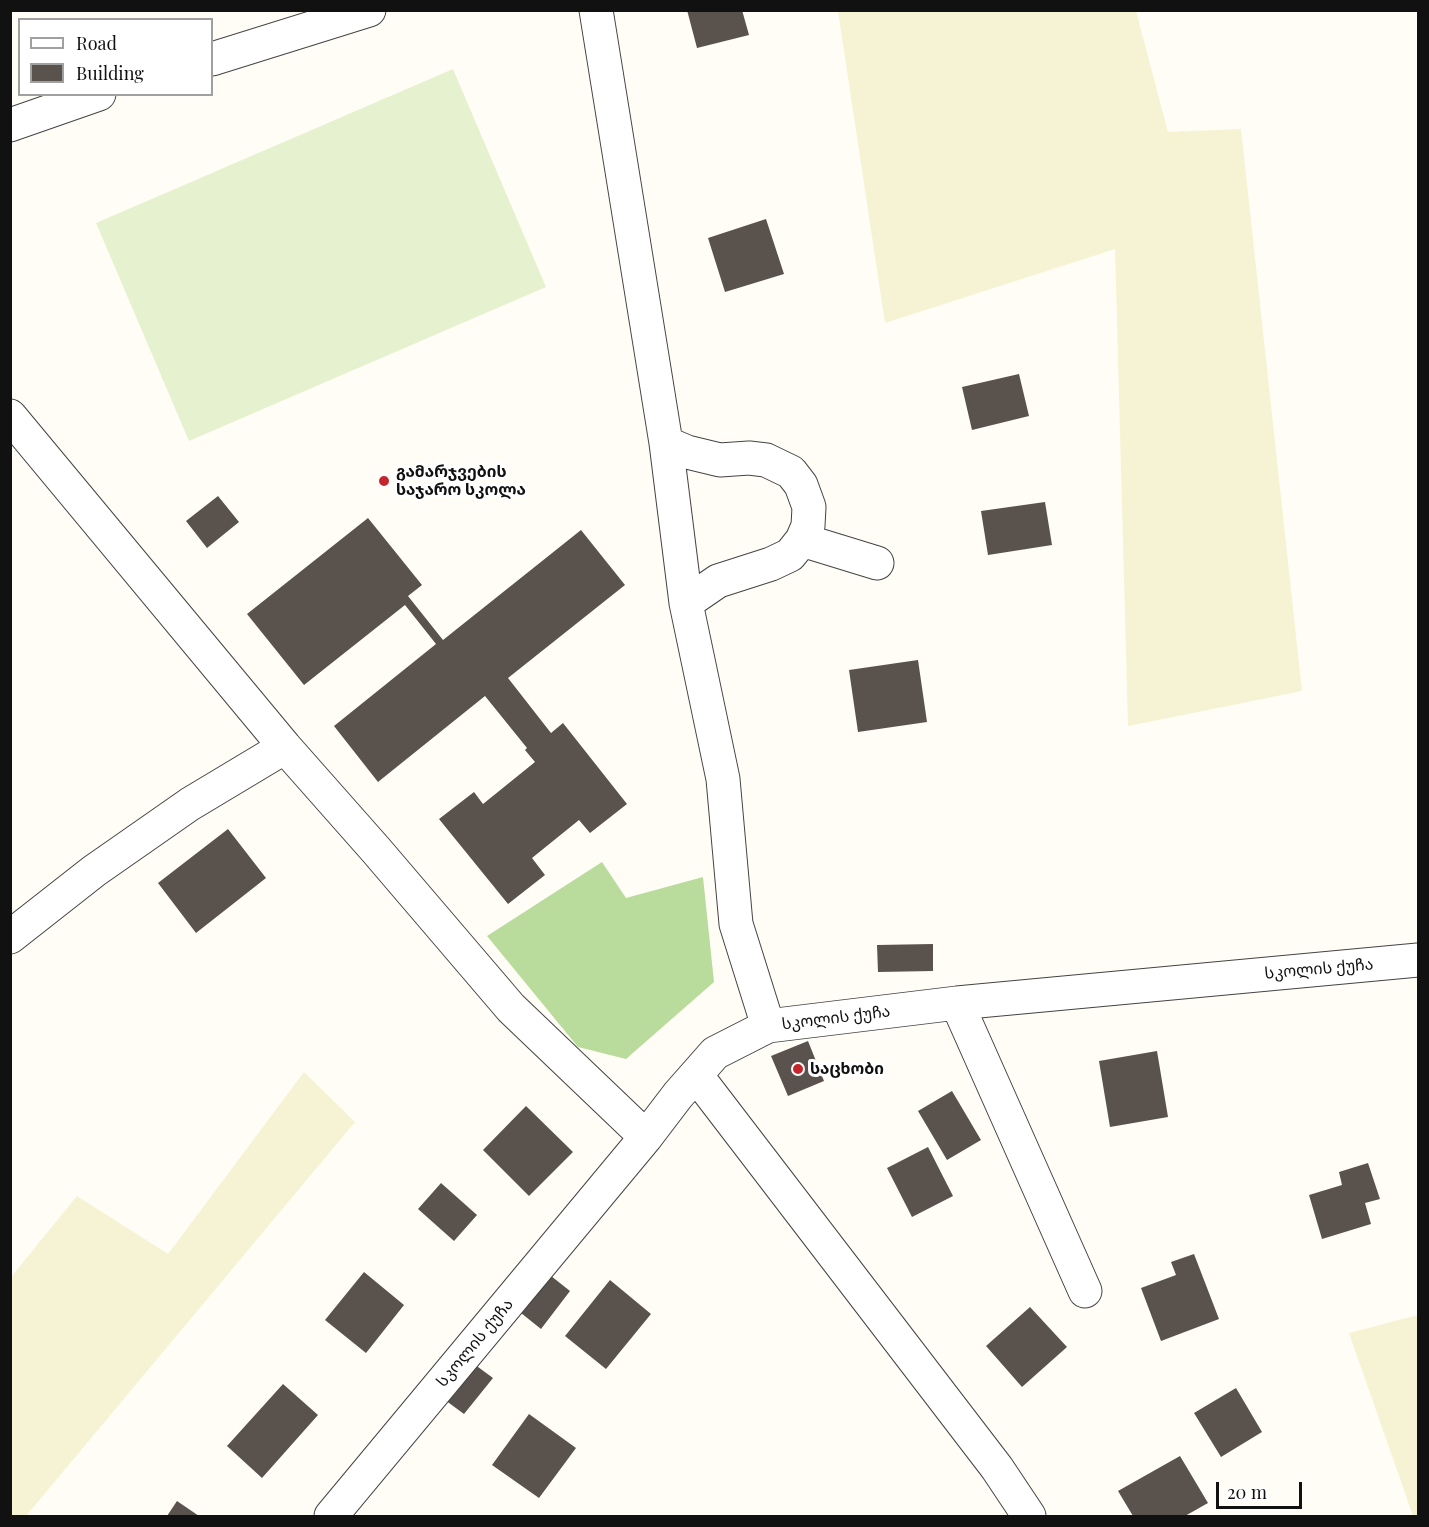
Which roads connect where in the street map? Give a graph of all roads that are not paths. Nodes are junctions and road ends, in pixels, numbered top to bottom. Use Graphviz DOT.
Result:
graph roads {
  1 [pos="369,10"];
  2 [pos="596,10"];
  3 [pos="213,59"];
  4 [pos="93,96"];
  5 [pos="10,125"];
  6 [pos="10,417"];
  7 [pos="666,443"];
  8 [pos="720,460"];
  9 [pos="672,494"];
  10 [pos="802,540"];
  11 [pos="878,563"];
  12 [pos="686,603"];
  13 [pos="285,747"];
  14 [pos="10,937"];
  15 [pos="1419,960"];
  16 [pos="957,1003"];
  17 [pos="768,1026"];
  18 [pos="696,1075"];
  19 [pos="646,1137"];
  20 [pos="1085,1291"];
  21 [pos="331,1516"];
  22 [pos="1029,1516"];
  1 -- 3 [label="street"];
  2 -- 7 [label="street"];
  4 -- 5 [label="street"];
  6 -- 13 [label="street"];
  7 -- 8 [label="street"];
  7 -- 9 [label="street"];
  8 -- 9 [label="street"];
  8 -- 10 [label="street"];
  9 -- 12 [label="street"];
  10 -- 11 [label="street"];
  10 -- 12 [label="street"];
  12 -- 17 [label="street"];
  13 -- 14 [label="street"];
  13 -- 19 [label="street"];
  15 -- 16 [label="street, სკოლის ქუჩა"];
  16 -- 17 [label="street, სკოლის ქუჩა"];
  16 -- 20 [label="street"];
  17 -- 18 [label="street, სკოლის ქუჩა"];
  18 -- 19 [label="street, სკოლის ქუჩა"];
  18 -- 22 [label="street"];
  19 -- 21 [label="street, სკოლის ქუჩა"];
}
